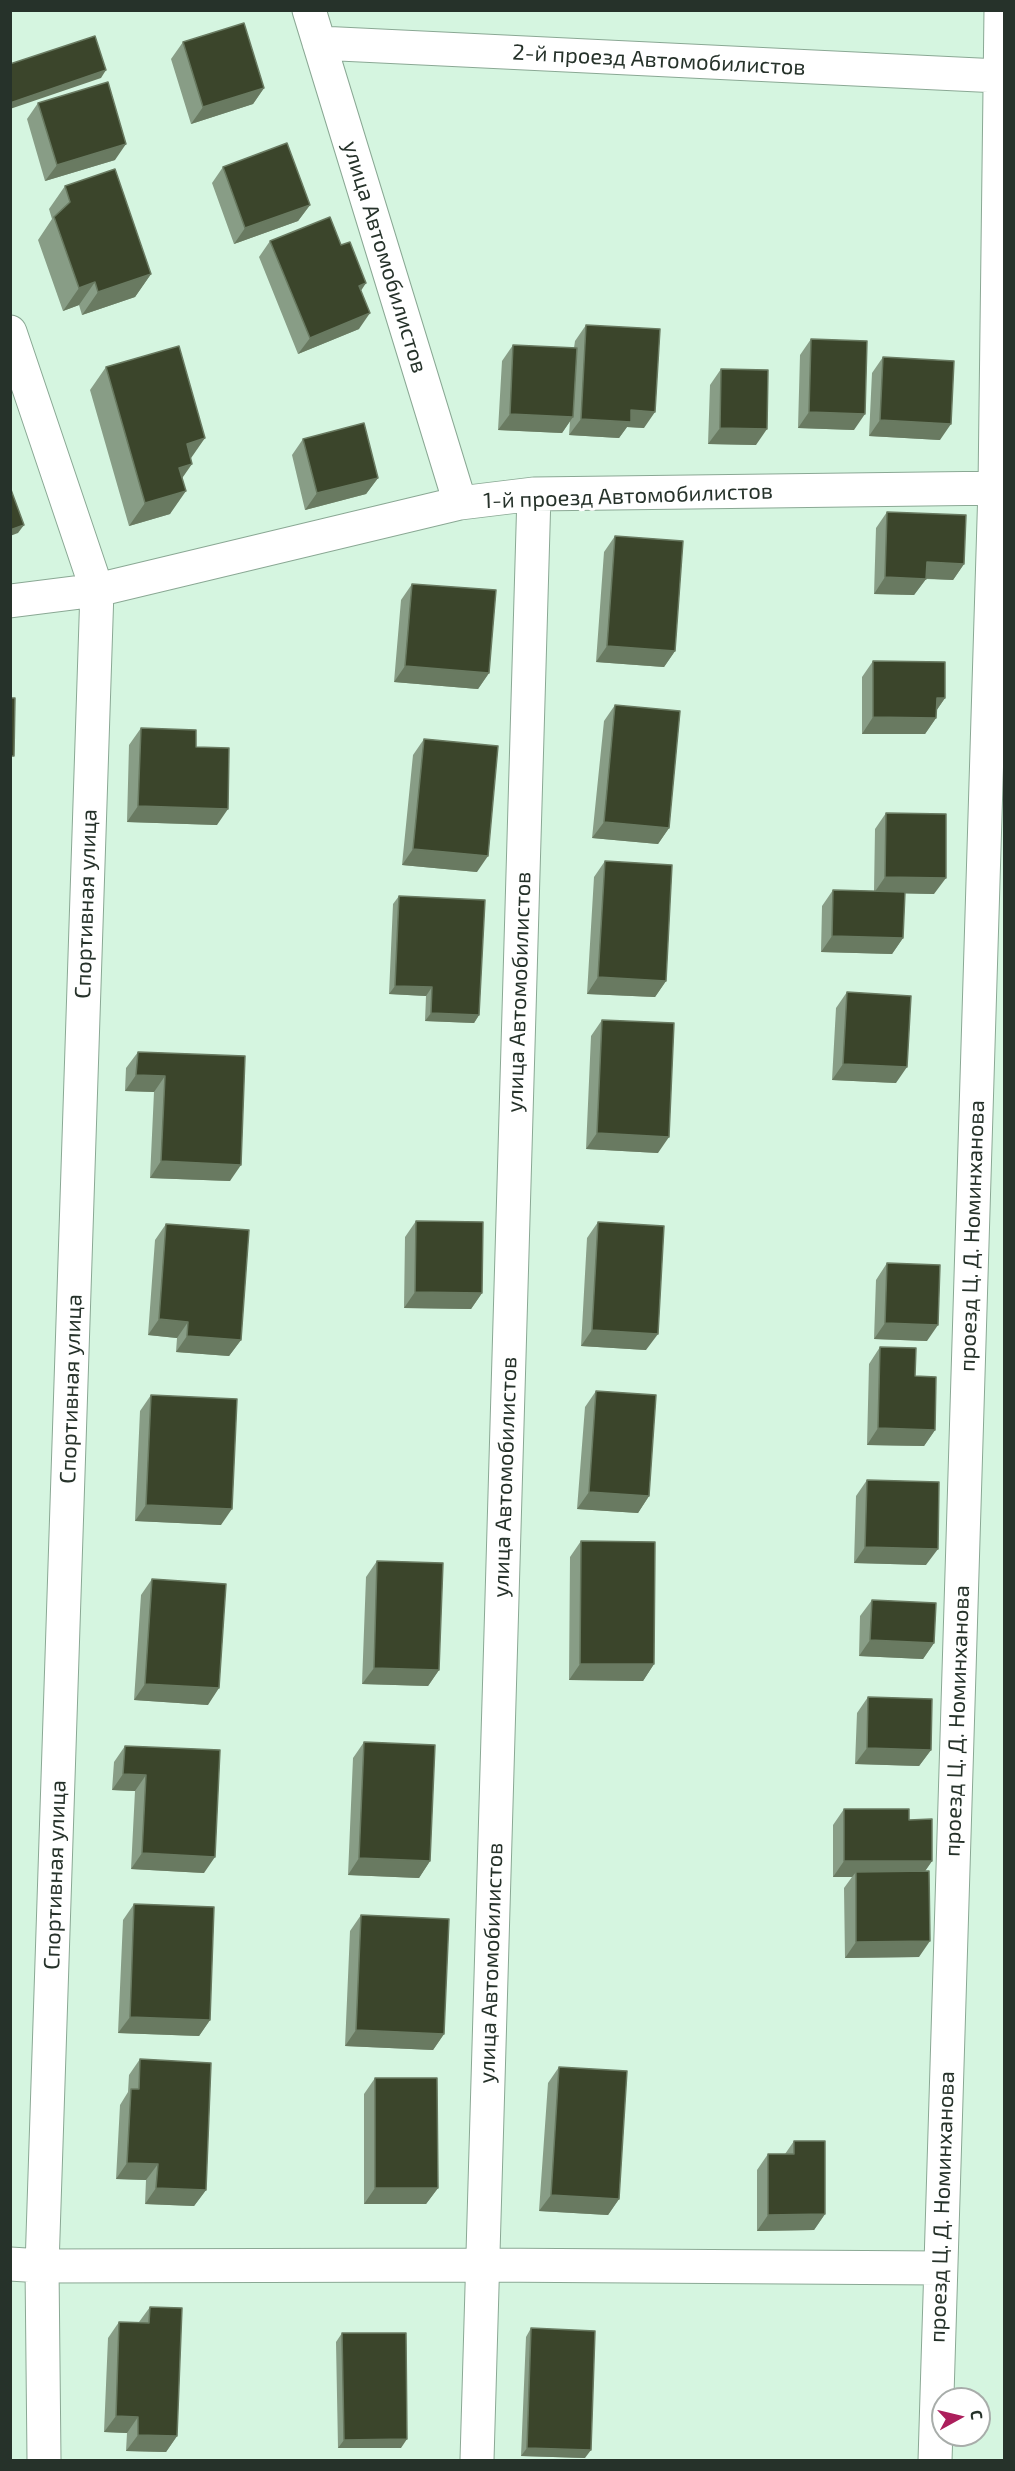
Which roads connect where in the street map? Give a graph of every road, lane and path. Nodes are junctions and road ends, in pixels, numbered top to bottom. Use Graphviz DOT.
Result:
graph roads {
  1 [pos="309,10"];
  2 [pos="1001,10"];
  3 [pos="319,43"];
  4 [pos="999,76"];
  5 [pos="10,332"];
  6 [pos="1000,487"];
  7 [pos="534,494"];
  8 [pos="460,502"];
  9 [pos="97,590"];
  10 [pos="10,601"];
  11 [pos="10,2264"];
  12 [pos="482,2265"];
  13 [pos="42,2266"];
  14 [pos="940,2268"];
  15 [pos="44,2460"];
  16 [pos="477,2460"];
  17 [pos="934,2460"];
  1 -- 3 [label="street, улица Автомобилистов"];
  2 -- 4 [label="street, проезд Ц. Д. Номинханова"];
  3 -- 4 [label="street, 2-й проезд Автомобилистов"];
  3 -- 8 [label="street, улица Автомобилистов"];
  4 -- 6 [label="street, проезд Ц. Д. Номинханова"];
  5 -- 9 [label="street, Спортивная улица"];
  6 -- 7 [label="street, 1-й проезд Автомобилистов"];
  6 -- 14 [label="street, проезд Ц. Д. Номинханова"];
  7 -- 8 [label="street, 1-й проезд Автомобилистов"];
  7 -- 12 [label="street, улица Автомобилистов"];
  8 -- 9 [label="street, 1-й проезд Автомобилистов"];
  9 -- 10 [label="street, 1-й проезд Автомобилистов"];
  9 -- 13 [label="street, Спортивная улица"];
  11 -- 13 [label="street"];
  12 -- 13 [label="street"];
  12 -- 14 [label="street"];
  12 -- 16 [label="street, улица Автомобилистов"];
  13 -- 15 [label="street, Спортивная улица"];
  14 -- 17 [label="street, проезд Ц. Д. Номинханова"];
}
